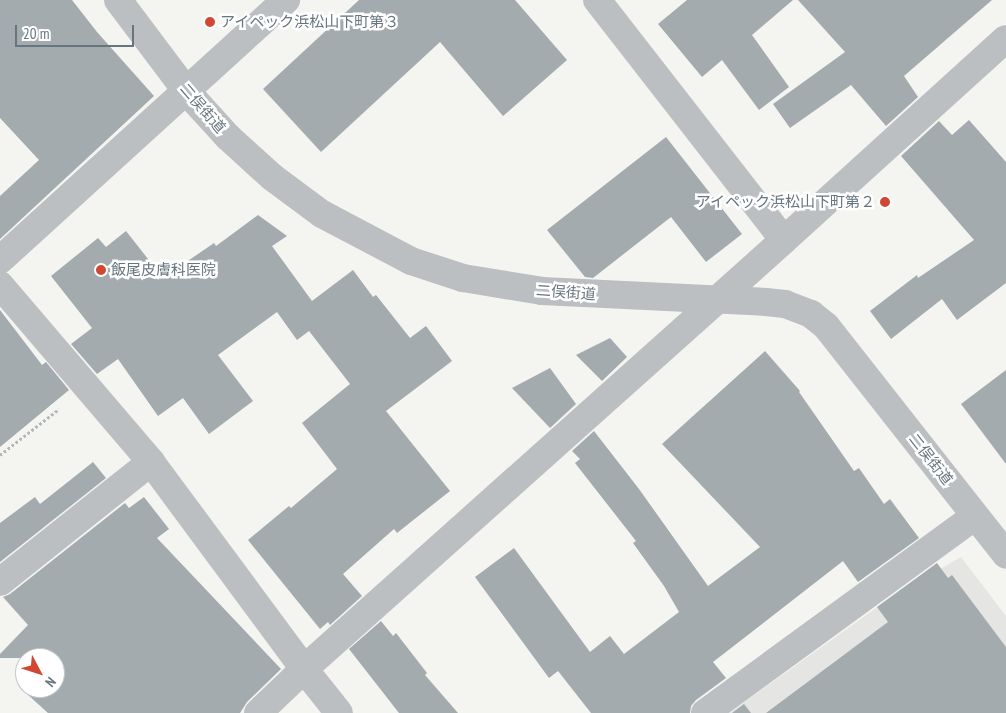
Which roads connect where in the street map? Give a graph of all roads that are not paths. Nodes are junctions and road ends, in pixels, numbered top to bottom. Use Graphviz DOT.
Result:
graph roads {
  1 [pos="118,0"];
  2 [pos="286,0"];
  3 [pos="596,0"];
  4 [pos="1006,38"];
  5 [pos="187,92"];
  6 [pos="784,240"];
  7 [pos="0,260"];
  8 [pos="0,285"];
  9 [pos="716,301"];
  10 [pos="151,462"];
  11 [pos="975,516"];
  12 [pos="1006,555"];
  13 [pos="0,582"];
  14 [pos="304,669"];
  15 [pos="258,713"];
  16 [pos="339,713"];
  17 [pos="705,713"];
  1 -- 5 [label="street, 二俣街道"];
  2 -- 5 [label="street"];
  3 -- 6 [label="street"];
  4 -- 6 [label="street"];
  5 -- 7 [label="street"];
  5 -- 9 [label="street, 二俣街道"];
  6 -- 9 [label="street"];
  8 -- 10 [label="street"];
  9 -- 11 [label="street, 二俣街道"];
  9 -- 14 [label="street"];
  10 -- 13 [label="street"];
  10 -- 14 [label="street"];
  11 -- 12 [label="street, 二俣街道"];
  11 -- 17 [label="street"];
  14 -- 15 [label="street"];
  14 -- 16 [label="street"];
}
